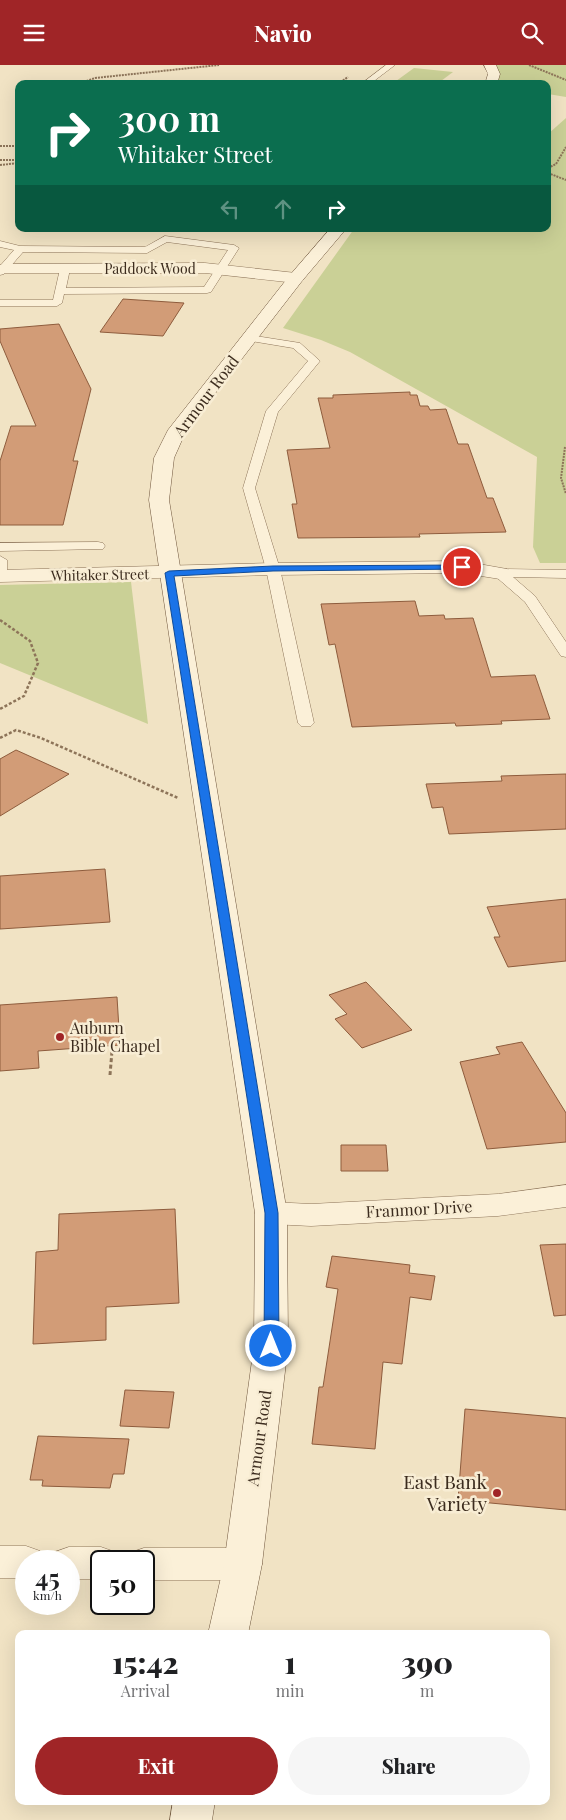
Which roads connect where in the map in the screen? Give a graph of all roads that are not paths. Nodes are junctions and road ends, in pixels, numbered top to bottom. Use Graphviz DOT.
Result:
graph roads {
  1 [pos="391,65"];
  2 [pos="490,65"];
  3 [pos="370,80"];
  4 [pos="492,80"];
  5 [pos="335,232"];
  6 [pos="0,244"];
  7 [pos="20,249"];
  8 [pos="148,250"];
  9 [pos="65,269"];
  10 [pos="139,269"];
  11 [pos="2,270"];
  12 [pos="222,270"];
  13 [pos="296,278"];
  14 [pos="60,291"];
  15 [pos="0,303"];
  16 [pos="249,338"];
  17 [pos="98,546"];
  18 [pos="0,547"];
  19 [pos="0,560"];
  20 [pos="273,569"];
  21 [pos="169,573"];
  22 [pos="500,573"];
  23 [pos="566,574"];
  24 [pos="0,576"];
  25 [pos="566,653"];
  26 [pos="306,723"];
  27 [pos="566,1196"];
  28 [pos="271,1213"];
  29 [pos="0,1562"];
  30 [pos="15,1563"];
  31 [pos="155,1564"];
  32 [pos="242,1565"];
  33 [pos="229,1630"];
  34 [pos="193,1805"];
  35 [pos="191,1820"];
  1 -- 3 [label="lane"];
  2 -- 4 [label="main road"];
  5 -- 13 [label="main road, Armour Road"];
  6 -- 7 [label="lane"];
  7 -- 8 [label="lane"];
  7 -- 11 [label="lane"];
  8 -- 10 [label="lane"];
  8 -- 12 [label="lane"];
  9 -- 10 [label="main road, Paddock Wood"];
  9 -- 11 [label="main road, Paddock Wood"];
  9 -- 14 [label="lane"];
  10 -- 12 [label="main road, Paddock Wood"];
  12 -- 13 [label="main road, Paddock Wood"];
  12 -- 14 [label="lane"];
  13 -- 16 [label="main road, Armour Road"];
  14 -- 15 [label="lane"];
  16 -- 20 [label="lane"];
  16 -- 21 [label="main road, Armour Road"];
  17 -- 18 [label="lane"];
  19 -- 24 [label="lane"];
  20 -- 21 [label="main road, Whitaker Street"];
  20 -- 22 [label="main road, Whitaker Street"];
  20 -- 26 [label="lane"];
  21 -- 24 [label="main road, Whitaker Street"];
  21 -- 28 [label="main road, Armour Road"];
  22 -- 23 [label="lane"];
  22 -- 25 [label="lane"];
  27 -- 28 [label="main road, Franmor Drive"];
  28 -- 32 [label="main road, Armour Road"];
  29 -- 30 [label="main road"];
  31 -- 32 [label="main road"];
  32 -- 33 [label="main road, Armour Road"];
  34 -- 35 [label="main road"];
}
